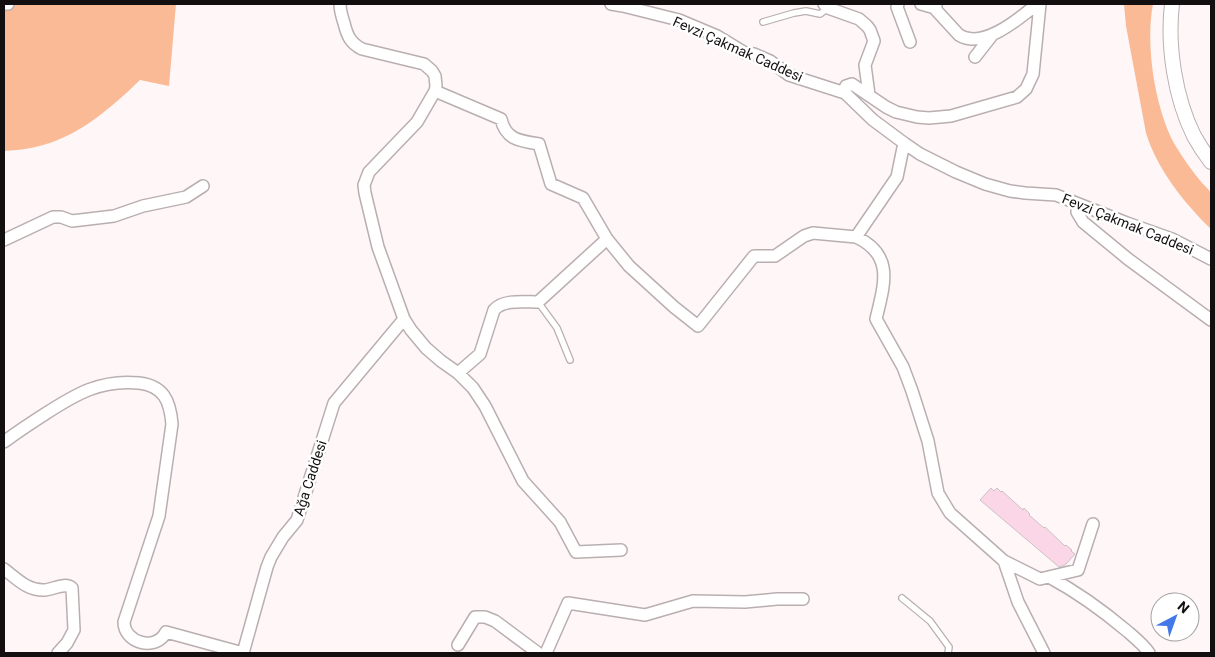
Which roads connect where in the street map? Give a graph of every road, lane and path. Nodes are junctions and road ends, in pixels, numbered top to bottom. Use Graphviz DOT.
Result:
graph roads {
  1 [pos="4,4"];
  2 [pos="8,4"];
  3 [pos="340,4"];
  4 [pos="611,4"];
  5 [pos="898,4"];
  6 [pos="921,4"];
  7 [pos="1038,4"];
  8 [pos="1172,4"];
  9 [pos="826,6"];
  10 [pos="935,6"];
  11 [pos="763,22"];
  12 [pos="993,34"];
  13 [pos="910,42"];
  14 [pos="975,57"];
  15 [pos="435,91"];
  16 [pos="845,94"];
  17 [pos="869,95"];
  18 [pos="904,143"];
  19 [pos="1211,162"];
  20 [pos="203,186"];
  21 [pos="1078,204"];
  22 [pos="856,236"];
  23 [pos="607,238"];
  24 [pos="4,240"];
  25 [pos="1211,259"];
  26 [pos="538,302"];
  27 [pos="404,319"];
  28 [pos="1211,320"];
  29 [pos="570,360"];
  30 [pos="458,372"];
  31 [pos="4,442"];
  32 [pos="1093,524"];
  33 [pos="620,550"];
  34 [pos="1004,562"];
  35 [pos="4,569"];
  36 [pos="1048,577"];
  37 [pos="902,598"];
  38 [pos="803,599"];
  39 [pos="458,646"];
  40 [pos="58,653"];
  41 [pos="243,653"];
  42 [pos="538,653"];
  43 [pos="546,653"];
  44 [pos="948,653"];
  45 [pos="1044,653"];
  46 [pos="1149,653"];
  1 -- 2 [label="street"];
  3 -- 15 [label="street"];
  4 -- 16 [label="street, Fevzi Çakmak Caddesi"];
  5 -- 13 [label="street"];
  6 -- 10 [label="street"];
  7 -- 12 [label="street"];
  7 -- 17 [label="street"];
  8 -- 19 [label="street"];
  9 -- 11 [label="lane"];
  9 -- 17 [label="street"];
  10 -- 12 [label="street"];
  12 -- 14 [label="street"];
  15 -- 23 [label="street"];
  15 -- 27 [label="street"];
  16 -- 17 [label="street"];
  16 -- 18 [label="street, Fevzi Çakmak Caddesi"];
  18 -- 21 [label="street, Fevzi Çakmak Caddesi"];
  18 -- 22 [label="street"];
  20 -- 24 [label="street"];
  21 -- 25 [label="street, Fevzi Çakmak Caddesi"];
  21 -- 28 [label="street"];
  22 -- 23 [label="street"];
  22 -- 34 [label="street"];
  23 -- 26 [label="street"];
  26 -- 29 [label="lane"];
  26 -- 30 [label="street"];
  27 -- 30 [label="street"];
  27 -- 41 [label="street, Ağa Caddesi"];
  30 -- 33 [label="street"];
  31 -- 41 [label="street"];
  32 -- 36 [label="street"];
  34 -- 36 [label="street"];
  34 -- 45 [label="street"];
  35 -- 40 [label="street"];
  36 -- 46 [label="street"];
  37 -- 44 [label="lane"];
  38 -- 43 [label="street"];
  39 -- 42 [label="street"];
}
